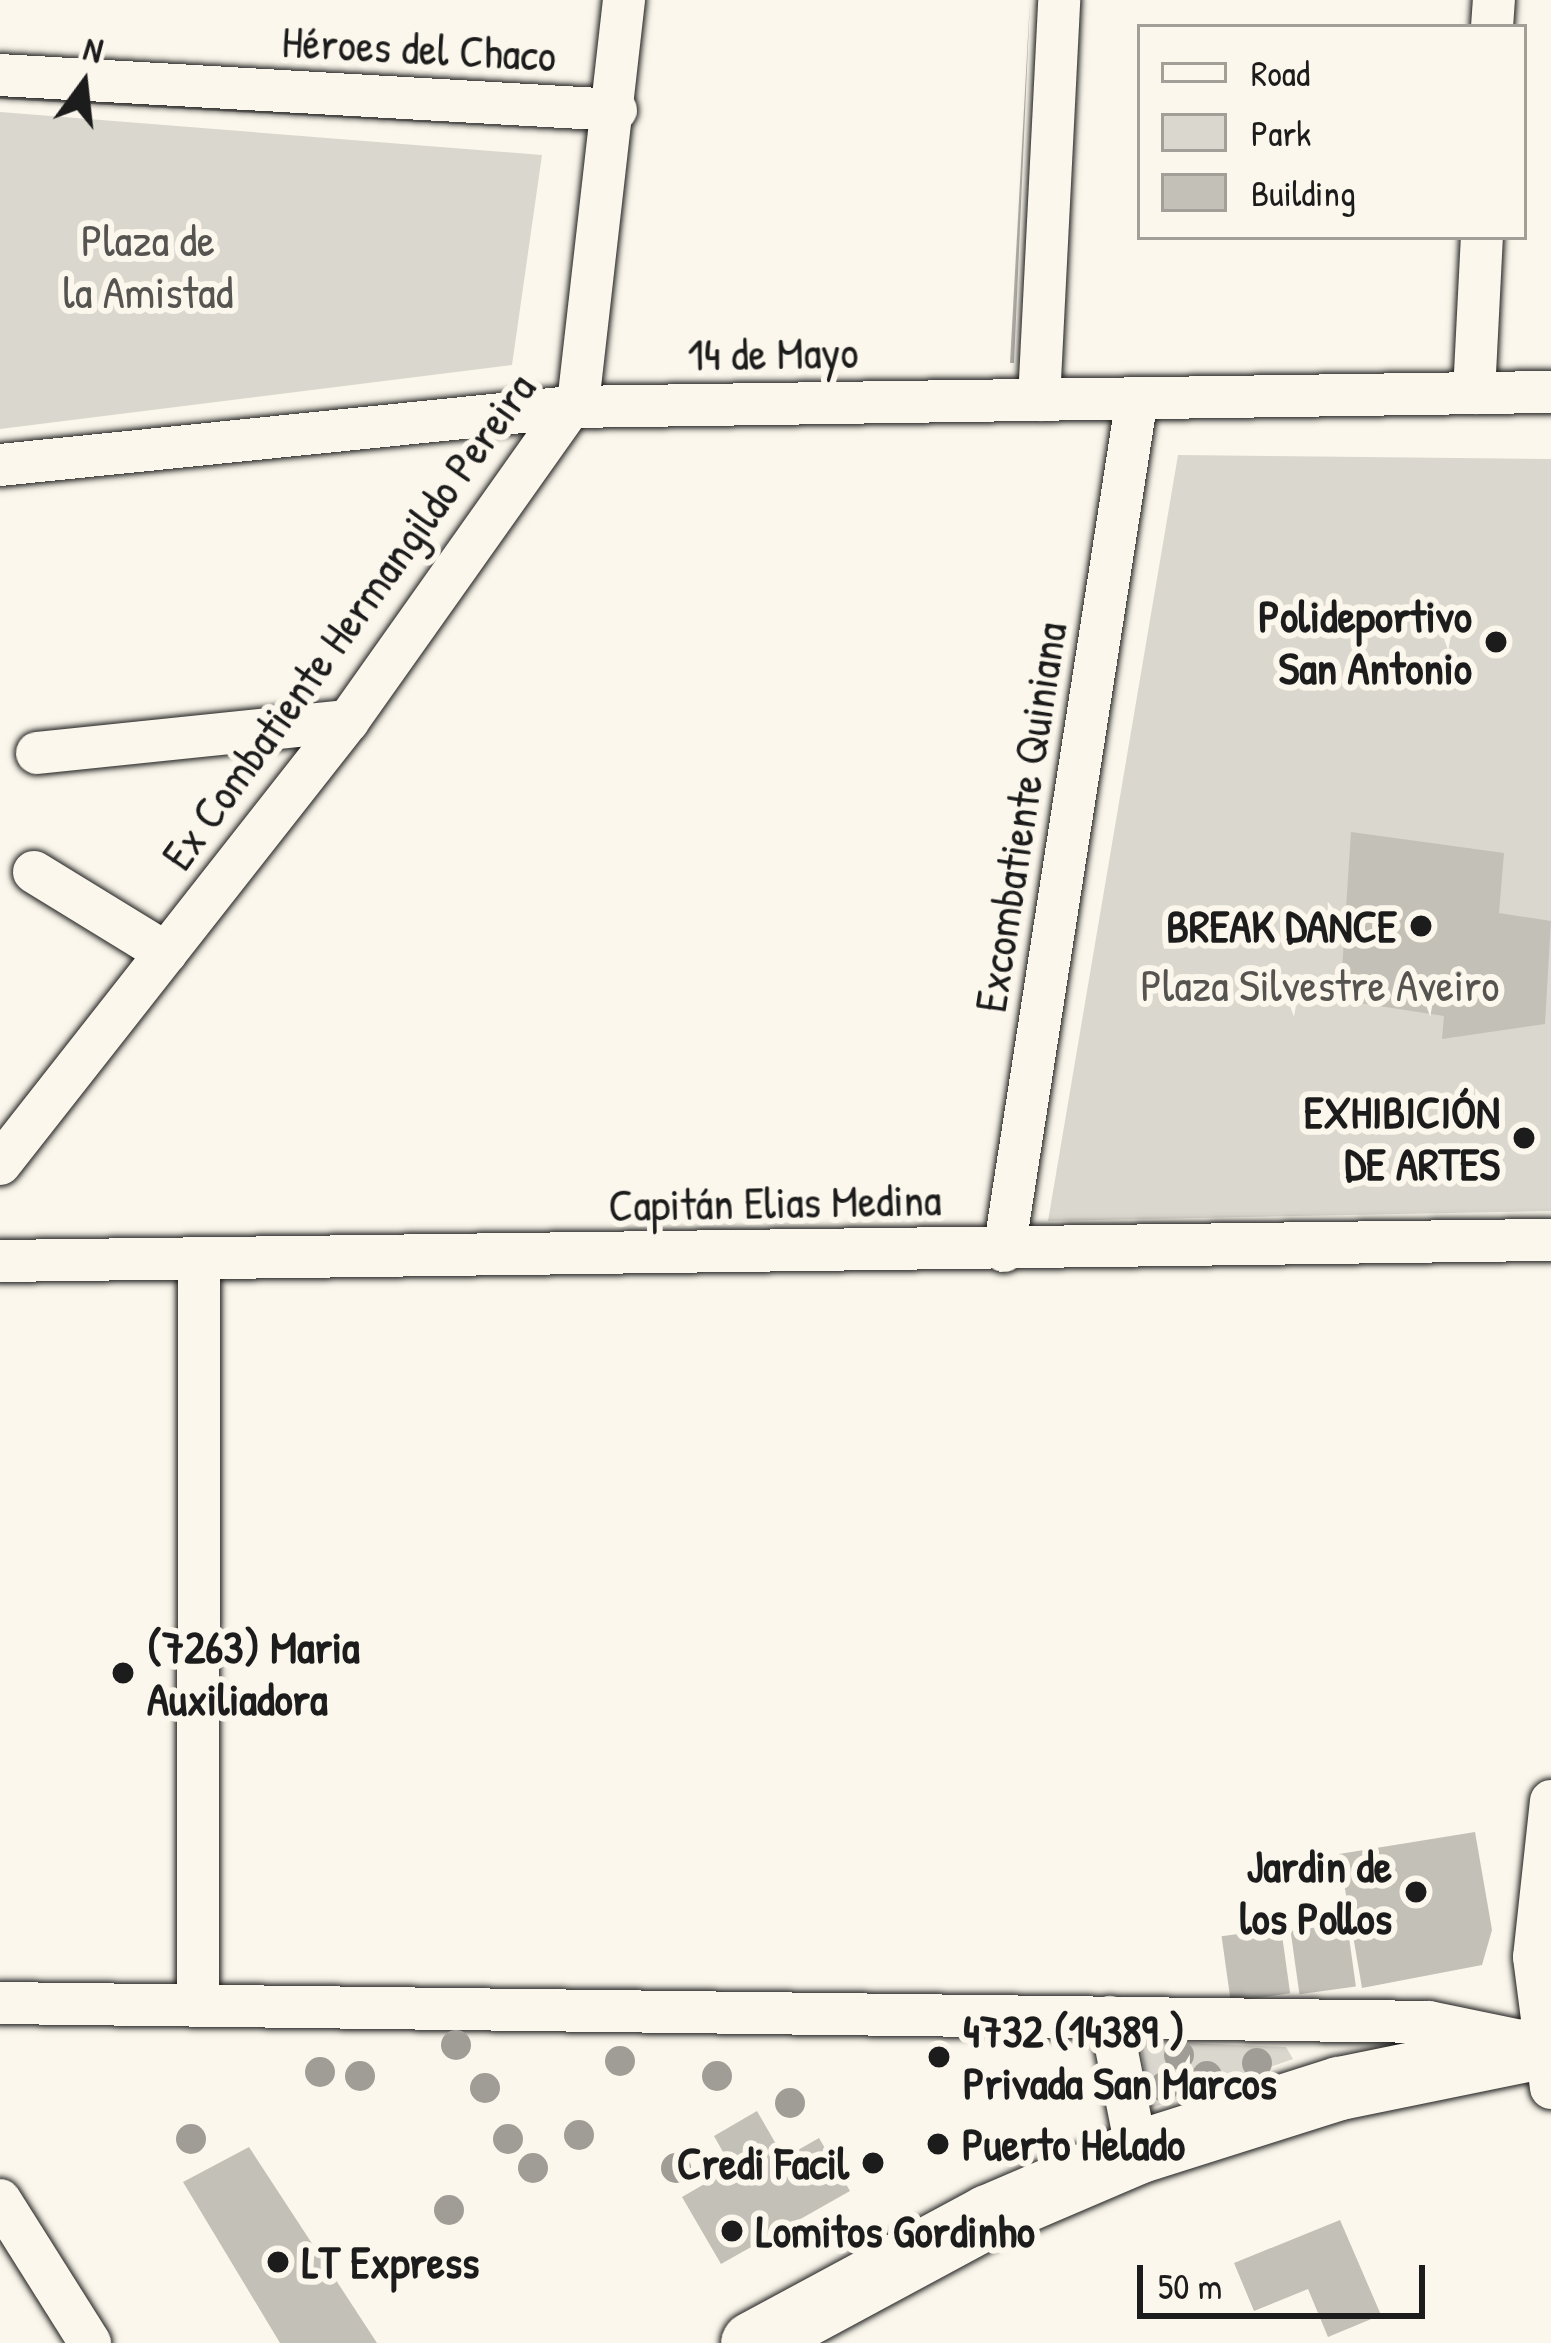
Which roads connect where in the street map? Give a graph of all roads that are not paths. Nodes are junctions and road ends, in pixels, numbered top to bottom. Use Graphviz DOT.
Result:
graph roads {
  1 [pos="624,0"];
  2 [pos="1058,0"];
  3 [pos="0,75"];
  4 [pos="616,110"];
  5 [pos="1482,240"];
  6 [pos="1551,392"];
  7 [pos="1474,393"];
  8 [pos="1137,398"];
  9 [pos="1039,400"];
  10 [pos="571,407"];
  11 [pos="0,464"];
  12 [pos="347,721"];
  13 [pos="37,753"];
  14 [pos="34,872"];
  15 [pos="166,952"];
  16 [pos="0,1164"];
  17 [pos="1551,1240"];
  18 [pos="1004,1251"];
  19 [pos="199,1259"];
  20 [pos="0,1261"];
  21 [pos="1551,1801"];
  22 [pos="0,2003"];
  23 [pos="198,2005"];
  24 [pos="1110,2017"];
  25 [pos="1549,2060"];
  26 [pos="1137,2152"];
  27 [pos="0,2200"];
  28 [pos="90,2343"];
  29 [pos="752,2343"];
  1 -- 4 [label="street, Ex Combatiente Hermangildo Pereira"];
  2 -- 9 [label="street"];
  3 -- 4 [label="street, Héroes del Chaco"];
  4 -- 10 [label="street, Ex Combatiente Hermangildo Pereira"];
  5 -- 7 [label="street"];
  6 -- 7 [label="street, 14 de Mayo"];
  7 -- 8 [label="street, 14 de Mayo"];
  8 -- 9 [label="street, 14 de Mayo"];
  8 -- 18 [label="street, Excombatiente Quiniana"];
  9 -- 10 [label="street, 14 de Mayo"];
  10 -- 11 [label="street, 14 de Mayo"];
  10 -- 12 [label="street, Ex Combatiente Hermangildo Pereira"];
  12 -- 13 [label="street"];
  12 -- 15 [label="street, Ex Combatiente Hermangildo Pereira"];
  14 -- 15 [label="street"];
  15 -- 16 [label="street, Ex Combatiente Hermangildo Pereira"];
  17 -- 18 [label="street, Capitán Elias Medina"];
  18 -- 19 [label="street, Capitán Elias Medina"];
  19 -- 20 [label="street, Capitán Elias Medina"];
  19 -- 23 [label="street"];
  21 -- 25 [label="street"];
  22 -- 23 [label="street"];
  23 -- 24 [label="street"];
  24 -- 25 [label="street"];
  24 -- 26 [label="street"];
  25 -- 26 [label="highway"];
  26 -- 29 [label="highway"];
  27 -- 28 [label="street"];
}
